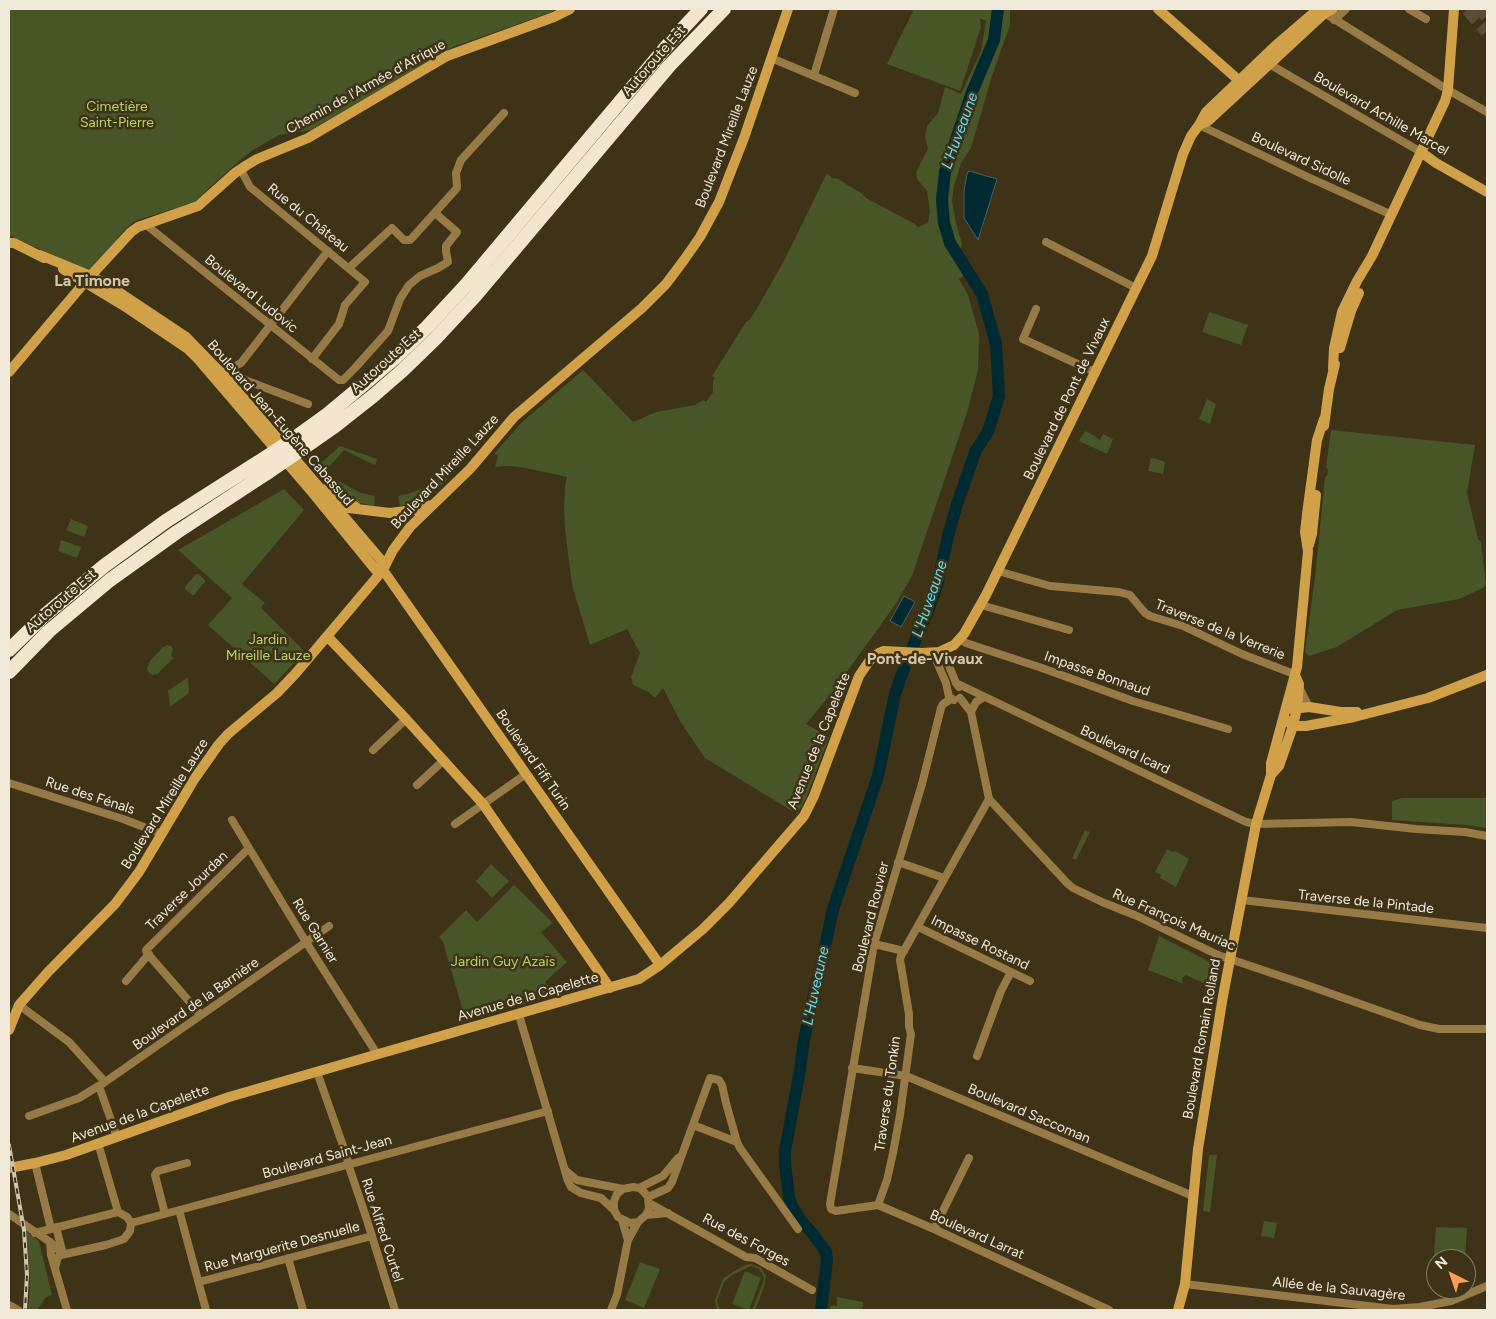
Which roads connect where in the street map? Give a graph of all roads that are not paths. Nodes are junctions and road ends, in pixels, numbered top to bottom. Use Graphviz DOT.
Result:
graph roads {
  1 [pos="570,9"];
  2 [pos="701,9"];
  3 [pos="724,9"];
  4 [pos="788,9"];
  5 [pos="834,9"];
  6 [pos="1158,9"];
  7 [pos="1346,9"];
  8 [pos="1410,9"];
  9 [pos="1454,9"];
  10 [pos="1323,10"];
  11 [pos="1426,19"];
  12 [pos="1334,20"];
  13 [pos="771,58"];
  14 [pos="1266,61"];
  15 [pos="814,75"];
  16 [pos="1242,84"];
  17 [pos="1448,90"];
  18 [pos="855,93"];
  19 [pos="1487,112"];
  20 [pos="504,113"];
  21 [pos="1199,125"];
  22 [pos="1420,152"];
  23 [pos="240,170"];
  24 [pos="1487,192"];
  25 [pos="435,213"];
  26 [pos="1392,215"];
  27 [pos="145,224"];
  28 [pos="1046,242"];
  29 [pos="9,243"];
  30 [pos="328,251"];
  31 [pos="349,268"];
  32 [pos="88,279"];
  33 [pos="1136,288"];
  34 [pos="1036,309"];
  35 [pos="270,325"];
  36 [pos="312,359"];
  37 [pos="240,363"];
  38 [pos="231,368"];
  39 [pos="213,371"];
  40 [pos="9,372"];
  41 [pos="1095,372"];
  42 [pos="239,374"];
  43 [pos="232,385"];
  44 [pos="308,404"];
  45 [pos="297,444"];
  46 [pos="315,489"];
  47 [pos="434,504"];
  48 [pos="335,508"];
  49 [pos="362,510"];
  50 [pos="998,571"];
  51 [pos="381,572"];
  52 [pos="981,605"];
  53 [pos="1069,630"];
  54 [pos="327,636"];
  55 [pos="960,639"];
  56 [pos="9,650"];
  57 [pos="938,652"];
  58 [pos="9,672"];
  59 [pos="1294,674"];
  60 [pos="1487,676"];
  61 [pos="956,683"];
  62 [pos="1298,684"];
  63 [pos="984,697"];
  64 [pos="960,698"];
  65 [pos="951,699"];
  66 [pos="1309,707"];
  67 [pos="1297,708"];
  68 [pos="1325,710"];
  69 [pos="971,712"];
  70 [pos="1368,713"];
  71 [pos="1285,714"];
  72 [pos="406,719"];
  73 [pos="1326,722"];
  74 [pos="1294,726"];
  75 [pos="1228,729"];
  76 [pos="373,750"];
  77 [pos="444,760"];
  78 [pos="526,774"];
  79 [pos="1271,775"];
  80 [pos="9,783"];
  81 [pos="417,785"];
  82 [pos="989,799"];
  83 [pos="483,804"];
  84 [pos="232,820"];
  85 [pos="455,824"];
  86 [pos="1256,824"];
  87 [pos="162,834"];
  88 [pos="1487,836"];
  89 [pos="249,848"];
  90 [pos="898,862"];
  91 [pos="944,878"];
  92 [pos="1242,900"];
  93 [pos="329,926"];
  94 [pos="918,927"];
  95 [pos="1487,928"];
  96 [pos="306,942"];
  97 [pos="874,944"];
  98 [pos="904,951"];
  99 [pos="149,954"];
  100 [pos="1230,959"];
  101 [pos="660,965"];
  102 [pos="1011,972"];
  103 [pos="126,981"];
  104 [pos="1030,981"];
  105 [pos="610,988"];
  106 [pos="19,1005"];
  107 [pos="519,1014"];
  108 [pos="202,1015"];
  109 [pos="1487,1029"];
  110 [pos="9,1030"];
  111 [pos="377,1054"];
  112 [pos="977,1056"];
  113 [pos="852,1068"];
  114 [pos="317,1072"];
  115 [pos="906,1076"];
  116 [pos="102,1084"];
  117 [pos="548,1111"];
  118 [pos="29,1116"];
  119 [pos="693,1125"];
  120 [pos="117,1137"];
  121 [pos="737,1142"];
  122 [pos="98,1143"];
  123 [pos="684,1150"];
  124 [pos="969,1158"];
  125 [pos="35,1163"];
  126 [pos="187,1163"];
  127 [pos="348,1164"];
  128 [pos="9,1168"];
  129 [pos="565,1170"];
  130 [pos="654,1182"];
  131 [pos="590,1183"];
  132 [pos="638,1188"];
  133 [pos="623,1189"];
  134 [pos="575,1190"];
  135 [pos="658,1193"];
  136 [pos="1193,1196"];
  137 [pos="649,1200"];
  138 [pos="878,1205"];
  139 [pos="179,1210"];
  140 [pos="614,1210"];
  141 [pos="118,1212"];
  142 [pos="668,1213"];
  143 [pos="9,1214"];
  144 [pos="165,1214"];
  145 [pos="646,1215"];
  146 [pos="622,1220"];
  147 [pos="638,1222"];
  148 [pos="131,1223"];
  149 [pos="54,1228"];
  150 [pos="798,1229"];
  151 [pos="934,1229"];
  152 [pos="35,1233"];
  153 [pos="372,1236"];
  154 [pos="628,1240"];
  155 [pos="50,1242"];
  156 [pos="63,1254"];
  157 [pos="288,1258"];
  158 [pos="55,1268"];
  159 [pos="199,1282"];
  160 [pos="1185,1284"];
  161 [pos="1487,1286"];
  162 [pos="812,1290"];
  163 [pos="9,1305"];
  164 [pos="18,1310"];
  165 [pos="67,1310"];
  166 [pos="206,1310"];
  167 [pos="303,1310"];
  168 [pos="395,1310"];
  169 [pos="611,1310"];
  170 [pos="1109,1310"];
  171 [pos="1178,1310"];
  1 -- 23 [label="street, Chemin de l'Armée d'Afrique"];
  2 -- 45 [label="highway, Autoroute Est"];
  3 -- 45 [label="highway, Autoroute Est"];
  4 -- 13 [label="street, Boulevard Mireille Lauze"];
  5 -- 15 [label="street"];
  6 -- 16 [label="street"];
  7 -- 12 [label="street"];
  8 -- 11 [label="street"];
  9 -- 17 [label="street, Boulevard Romain Rolland"];
  10 -- 12 [label="street"];
  10 -- 14 [label="street, Boulevard de Pont de Vivaux"];
  12 -- 17 [label="street"];
  13 -- 15 [label="street"];
  13 -- 47 [label="street, Boulevard Mireille Lauze"];
  14 -- 16 [label="street, Boulevard de Pont de Vivaux"];
  14 -- 22 [label="street, Boulevard Achille Marcel"];
  15 -- 18 [label="street"];
  16 -- 21 [label="street, Boulevard de Pont de Vivaux"];
  17 -- 19 [label="street"];
  17 -- 22 [label="street, Boulevard Romain Rolland"];
  20 -- 25 [label="street"];
  21 -- 26 [label="street, Boulevard Sidolle"];
  21 -- 33 [label="street, Boulevard de Pont de Vivaux"];
  22 -- 24 [label="street, Boulevard Achille Marcel"];
  22 -- 26 [label="street, Boulevard Romain Rolland"];
  23 -- 27 [label="street, Chemin de l'Armée d'Afrique"];
  23 -- 30 [label="street, Rue du Château"];
  25 -- 31 [label="street"];
  25 -- 36 [label="street, Boulevard Ludovic"];
  26 -- 59 [label="street, Boulevard Romain Rolland"];
  27 -- 32 [label="street, Chemin de l'Armée d'Afrique"];
  27 -- 35 [label="street, Boulevard Ludovic"];
  28 -- 33 [label="street"];
  29 -- 32 [label="street"];
  30 -- 31 [label="street, Rue du Château"];
  30 -- 35 [label="street"];
  31 -- 36 [label="street, Rue du Château"];
  32 -- 39 [label="street, Boulevard Jean-Eugène Cabassud"];
  32 -- 40 [label="street, Chemin de l'Armée d'Afrique"];
  33 -- 41 [label="street, Boulevard de Pont de Vivaux"];
  34 -- 41 [label="street"];
  35 -- 36 [label="street, Boulevard Ludovic"];
  35 -- 37 [label="street"];
  37 -- 38 [label="street"];
  37 -- 42 [label="street"];
  38 -- 39 [label="street"];
  38 -- 42 [label="street, Boulevard Jean-Eugène Cabassud"];
  39 -- 43 [label="street, Boulevard Jean-Eugène Cabassud"];
  39 -- 46 [label="street, Boulevard Jean-Eugène Cabassud"];
  41 -- 50 [label="street, Boulevard de Pont de Vivaux"];
  42 -- 43 [label="street"];
  42 -- 44 [label="street, Boulevard Jean-Eugène Cabassud"];
  43 -- 46 [label="street, Boulevard Jean-Eugène Cabassud"];
  45 -- 56 [label="highway, Autoroute Est, bridge"];
  45 -- 58 [label="highway, Autoroute Est, bridge"];
  46 -- 48 [label="street, Boulevard Jean-Eugène Cabassud"];
  46 -- 49 [label="street"];
  46 -- 51 [label="street, Boulevard Jean-Eugène Cabassud"];
  47 -- 49 [label="street"];
  47 -- 51 [label="street, Boulevard Mireille Lauze"];
  48 -- 49 [label="street"];
  48 -- 51 [label="street, Boulevard Jean-Eugène Cabassud"];
  50 -- 52 [label="street, Boulevard de Pont de Vivaux"];
  50 -- 59 [label="street, Traverse de la Verrerie"];
  51 -- 54 [label="street, Boulevard Mireille Lauze"];
  51 -- 78 [label="street, Boulevard Fifi Turin"];
  52 -- 53 [label="street"];
  52 -- 55 [label="street, Boulevard de Pont de Vivaux"];
  54 -- 72 [label="street"];
  54 -- 87 [label="street, Boulevard Mireille Lauze"];
  55 -- 57 [label="street, Boulevard de Pont de Vivaux"];
  55 -- 75 [label="street, Impasse Bonnaud"];
  57 -- 61 [label="street"];
  57 -- 65 [label="street"];
  57 -- 101 [label="street, Avenue de la Capelette"];
  59 -- 62 [label="street, Boulevard Romain Rolland"];
  59 -- 71 [label="street, Boulevard Romain Rolland"];
  60 -- 70 [label="street"];
  61 -- 63 [label="street, Boulevard Icard"];
  61 -- 64 [label="street"];
  62 -- 66 [label="street"];
  62 -- 67 [label="street, Boulevard Romain Rolland"];
  63 -- 69 [label="street"];
  63 -- 86 [label="street, Boulevard Icard"];
  64 -- 65 [label="street"];
  64 -- 69 [label="street"];
  65 -- 90 [label="street, Boulevard Rouvier"];
  66 -- 67 [label="street"];
  66 -- 68 [label="street"];
  67 -- 71 [label="street"];
  67 -- 74 [label="street, Boulevard Romain Rolland"];
  68 -- 70 [label="street"];
  68 -- 73 [label="street"];
  69 -- 82 [label="street"];
  70 -- 73 [label="street"];
  71 -- 74 [label="street"];
  71 -- 79 [label="street, Boulevard Romain Rolland"];
  72 -- 76 [label="street"];
  72 -- 77 [label="street"];
  73 -- 74 [label="street"];
  74 -- 79 [label="street, Boulevard Romain Rolland"];
  77 -- 81 [label="street"];
  77 -- 83 [label="street"];
  78 -- 83 [label="street"];
  78 -- 101 [label="street, Boulevard Fifi Turin"];
  79 -- 86 [label="street, Boulevard Romain Rolland"];
  80 -- 87 [label="street, Rue des Fénals"];
  82 -- 91 [label="street, Traverse du Tonkin"];
  82 -- 100 [label="street, Rue François Mauriac"];
  83 -- 85 [label="street"];
  83 -- 105 [label="street"];
  84 -- 89 [label="street, Rue Garnier"];
  86 -- 88 [label="street"];
  86 -- 92 [label="street, Boulevard Romain Rolland"];
  87 -- 106 [label="street, Boulevard Mireille Lauze"];
  89 -- 96 [label="street, Rue Garnier"];
  89 -- 99 [label="street, Traverse Jourdan"];
  90 -- 91 [label="street"];
  90 -- 97 [label="street, Boulevard Rouvier"];
  91 -- 94 [label="street, Traverse du Tonkin"];
  92 -- 95 [label="street, Traverse de la Pintade"];
  92 -- 100 [label="street, Boulevard Romain Rolland"];
  93 -- 96 [label="street, Boulevard de la Barnière"];
  94 -- 98 [label="street, Traverse du Tonkin"];
  94 -- 102 [label="street, Impasse Rostand"];
  96 -- 108 [label="street, Boulevard de la Barnière"];
  96 -- 111 [label="street, Rue Garnier"];
  97 -- 98 [label="street"];
  97 -- 113 [label="street, Boulevard Rouvier"];
  98 -- 115 [label="street, Traverse du Tonkin"];
  99 -- 103 [label="street"];
  99 -- 108 [label="street"];
  100 -- 109 [label="street, Rue François Mauriac"];
  100 -- 136 [label="street, Boulevard Romain Rolland"];
  101 -- 105 [label="street, Avenue de la Capelette"];
  102 -- 104 [label="street, Impasse Rostand"];
  102 -- 112 [label="street"];
  105 -- 107 [label="street, Avenue de la Capelette"];
  106 -- 110 [label="street, Boulevard Mireille Lauze"];
  106 -- 116 [label="street"];
  107 -- 111 [label="street, Avenue de la Capelette"];
  107 -- 117 [label="street"];
  108 -- 116 [label="street, Boulevard de la Barnière"];
  111 -- 114 [label="street, Avenue de la Capelette"];
  113 -- 115 [label="street, Boulevard Saccoman"];
  113 -- 138 [label="street, Boulevard Rouvier"];
  114 -- 120 [label="street, Avenue de la Capelette"];
  114 -- 127 [label="street, Rue Alfred Curtel"];
  115 -- 136 [label="street, Boulevard Saccoman"];
  115 -- 138 [label="street, Traverse du Tonkin"];
  116 -- 118 [label="street, Boulevard de la Barnière"];
  116 -- 120 [label="street"];
  117 -- 127 [label="street, Boulevard Saint-Jean"];
  117 -- 129 [label="street"];
  119 -- 121 [label="street"];
  119 -- 121 [label="street"];
  119 -- 123 [label="street"];
  120 -- 122 [label="street, Avenue de la Capelette"];
  121 -- 150 [label="street"];
  122 -- 125 [label="street, Avenue de la Capelette"];
  122 -- 141 [label="street"];
  123 -- 130 [label="street"];
  123 -- 135 [label="street"];
  124 -- 151 [label="street"];
  125 -- 128 [label="street, Avenue de la Capelette"];
  125 -- 149 [label="street"];
  126 -- 144 [label="street"];
  127 -- 139 [label="street, Boulevard Saint-Jean"];
  127 -- 153 [label="street, Rue Alfred Curtel"];
  129 -- 131 [label="street"];
  129 -- 134 [label="street"];
  130 -- 132 [label="street"];
  130 -- 135 [label="street"];
  131 -- 133 [label="street"];
  131 -- 134 [label="street"];
  132 -- 133 [label="street"];
  132 -- 137 [label="street"];
  133 -- 140 [label="street"];
  134 -- 140 [label="street"];
  135 -- 137 [label="street"];
  136 -- 160 [label="street, Boulevard Romain Rolland"];
  137 -- 142 [label="street, Rue des Forges"];
  137 -- 145 [label="street"];
  138 -- 151 [label="street, Boulevard Larrat"];
  139 -- 144 [label="street, Boulevard Saint-Jean"];
  139 -- 159 [label="street"];
  140 -- 146 [label="street"];
  141 -- 148 [label="street"];
  141 -- 149 [label="street"];
  142 -- 145 [label="street"];
  142 -- 162 [label="street, Rue des Forges"];
  143 -- 152 [label="street"];
  144 -- 148 [label="street, Boulevard Saint-Jean"];
  145 -- 147 [label="street"];
  146 -- 147 [label="street"];
  146 -- 154 [label="street"];
  147 -- 154 [label="street"];
  148 -- 156 [label="street"];
  149 -- 152 [label="street"];
  149 -- 156 [label="street"];
  151 -- 170 [label="street, Boulevard Larrat"];
  152 -- 155 [label="street"];
  153 -- 157 [label="street, Rue Marguerite Desnuelle"];
  153 -- 168 [label="street, Rue Alfred Curtel"];
  154 -- 169 [label="street"];
  155 -- 156 [label="street"];
  155 -- 158 [label="street"];
  156 -- 158 [label="street"];
  157 -- 159 [label="street, Rue Marguerite Desnuelle"];
  157 -- 167 [label="street"];
  158 -- 165 [label="street"];
  159 -- 166 [label="street"];
  160 -- 161 [label="street, Allée de la Sauvagère"];
  160 -- 171 [label="street, Boulevard Romain Rolland"];
  163 -- 164 [label="street"];
}
